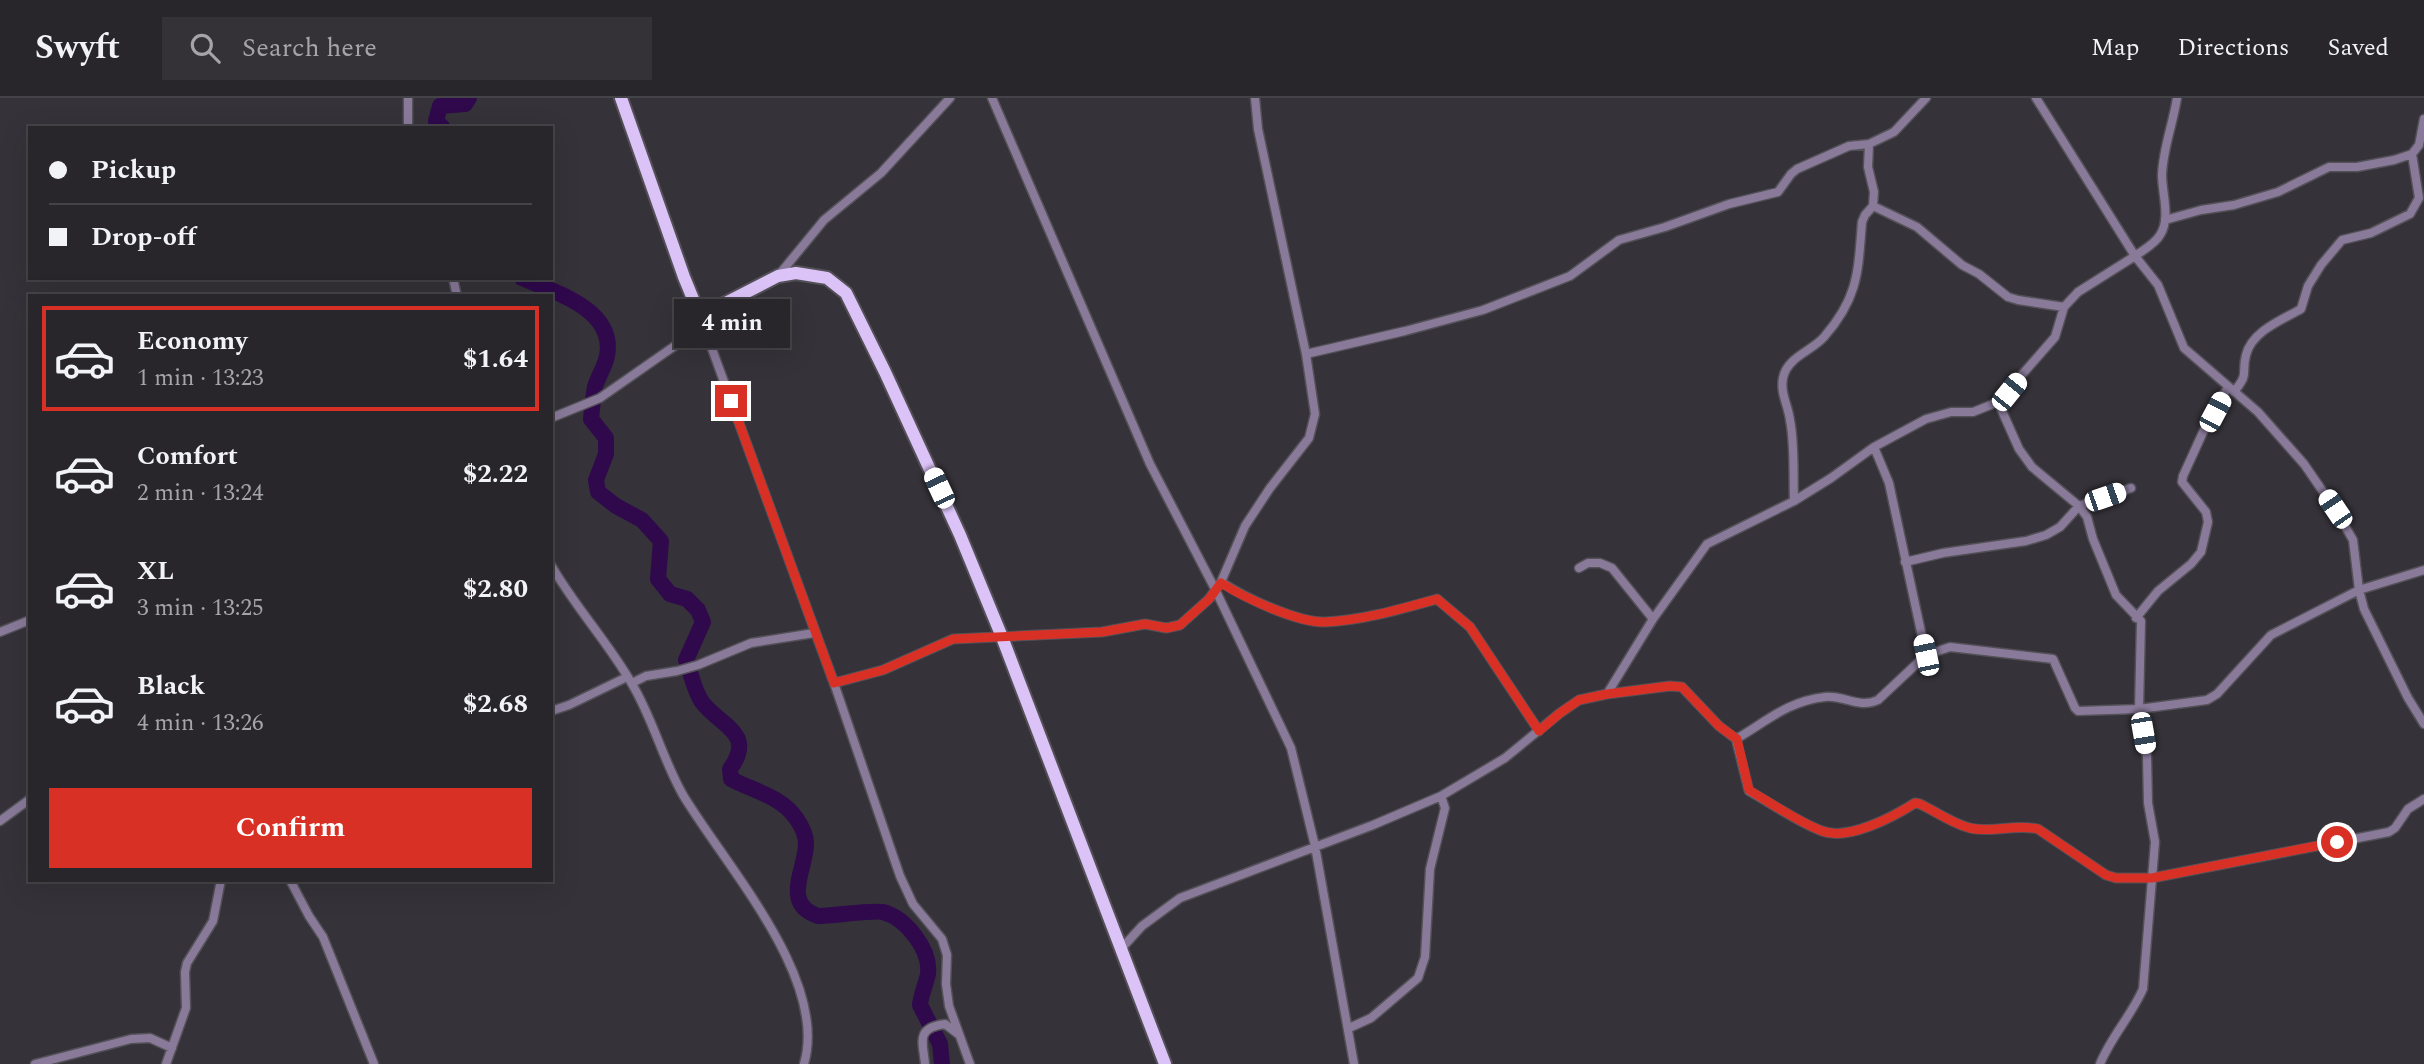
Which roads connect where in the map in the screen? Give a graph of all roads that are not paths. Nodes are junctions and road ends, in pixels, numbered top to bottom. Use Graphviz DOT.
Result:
graph roads {
  1 [pos="408,98"];
  2 [pos="621,98"];
  3 [pos="950,98"];
  4 [pos="992,98"];
  5 [pos="1255,98"];
  6 [pos="1926,98"];
  7 [pos="2036,98"];
  8 [pos="2177,98"];
  9 [pos="2424,119"];
  10 [pos="408,126"];
  11 [pos="1869,144"];
  12 [pos="2412,154"];
  13 [pos="1873,206"];
  14 [pos="2165,220"];
  15 [pos="2135,256"];
  16 [pos="778,276"];
  17 [pos="2064,307"];
  18 [pos="701,319"];
  19 [pos="1306,354"];
  20 [pos="2231,390"];
  21 [pos="1998,402"];
  22 [pos="553,417"];
  23 [pos="1874,447"];
  24 [pos="2131,488"];
  25 [pos="1794,501"];
  26 [pos="2079,506"];
  27 [pos="1905,562"];
  28 [pos="553,568"];
  29 [pos="1579,568"];
  30 [pos="2424,570"];
  31 [pos="1218,586"];
  32 [pos="2359,590"];
  33 [pos="2136,618"];
  34 [pos="1653,619"];
  35 [pos="28,621"];
  36 [pos="0,632"];
  37 [pos="814,633"];
  38 [pos="1002,637"];
  39 [pos="1926,655"];
  40 [pos="629,680"];
  41 [pos="834,683"];
  42 [pos="1607,694"];
  43 [pos="2139,709"];
  44 [pos="553,710"];
  45 [pos="2424,723"];
  46 [pos="1539,731"];
  47 [pos="1737,739"];
  48 [pos="1441,796"];
  49 [pos="2424,799"];
  50 [pos="28,800"];
  51 [pos="0,821"];
  52 [pos="1315,846"];
  53 [pos="2152,878"];
  54 [pos="220,882"];
  55 [pos="291,882"];
  56 [pos="1121,949"];
  57 [pos="1349,1028"];
  58 [pos="960,1036"];
  59 [pos="172,1048"];
  60 [pos="36,1064"];
  61 [pos="166,1064"];
  62 [pos="374,1064"];
  63 [pos="804,1064"];
  64 [pos="925,1064"];
  65 [pos="970,1064"];
  66 [pos="1165,1064"];
  67 [pos="1354,1064"];
  68 [pos="2100,1064"];
  1 -- 10 [label="street"];
  2 -- 18 [label="main road"];
  3 -- 16 [label="street"];
  4 -- 31 [label="street"];
  5 -- 19 [label="street"];
  6 -- 11 [label="street"];
  7 -- 15 [label="street"];
  8 -- 14 [label="street"];
  9 -- 12 [label="street"];
  11 -- 13 [label="street"];
  11 -- 19 [label="street"];
  12 -- 14 [label="street"];
  12 -- 20 [label="street"];
  13 -- 17 [label="street"];
  13 -- 25 [label="street"];
  14 -- 15 [label="street"];
  15 -- 17 [label="street"];
  15 -- 20 [label="street"];
  16 -- 18 [label="main road"];
  16 -- 38 [label="main road"];
  17 -- 21 [label="street"];
  18 -- 22 [label="street"];
  18 -- 37 [label="street"];
  19 -- 31 [label="street"];
  20 -- 32 [label="street"];
  20 -- 33 [label="street"];
  21 -- 23 [label="street"];
  21 -- 26 [label="street"];
  23 -- 25 [label="street"];
  23 -- 27 [label="street"];
  24 -- 26 [label="street"];
  25 -- 34 [label="street"];
  26 -- 27 [label="street"];
  26 -- 33 [label="street"];
  27 -- 39 [label="street"];
  28 -- 40 [label="street"];
  29 -- 34 [label="street"];
  30 -- 32 [label="street"];
  31 -- 38 [label="street"];
  31 -- 46 [label="street"];
  31 -- 52 [label="street"];
  32 -- 43 [label="street"];
  32 -- 45 [label="street"];
  33 -- 43 [label="street"];
  34 -- 42 [label="street"];
  35 -- 36 [label="street"];
  37 -- 40 [label="street"];
  37 -- 41 [label="street"];
  38 -- 41 [label="street"];
  38 -- 56 [label="main road"];
  39 -- 43 [label="street"];
  39 -- 47 [label="street"];
  40 -- 44 [label="street"];
  40 -- 63 [label="street"];
  41 -- 58 [label="street"];
  42 -- 46 [label="street"];
  42 -- 47 [label="street"];
  43 -- 53 [label="street"];
  46 -- 48 [label="street"];
  47 -- 53 [label="street"];
  48 -- 52 [label="street"];
  48 -- 57 [label="street"];
  49 -- 53 [label="street"];
  50 -- 51 [label="street"];
  52 -- 56 [label="street"];
  52 -- 57 [label="street"];
  53 -- 68 [label="street"];
  54 -- 59 [label="street"];
  55 -- 62 [label="street"];
  56 -- 66 [label="main road"];
  57 -- 67 [label="street"];
  58 -- 64 [label="street"];
  58 -- 65 [label="street"];
  59 -- 60 [label="street"];
  59 -- 61 [label="street"];
}
